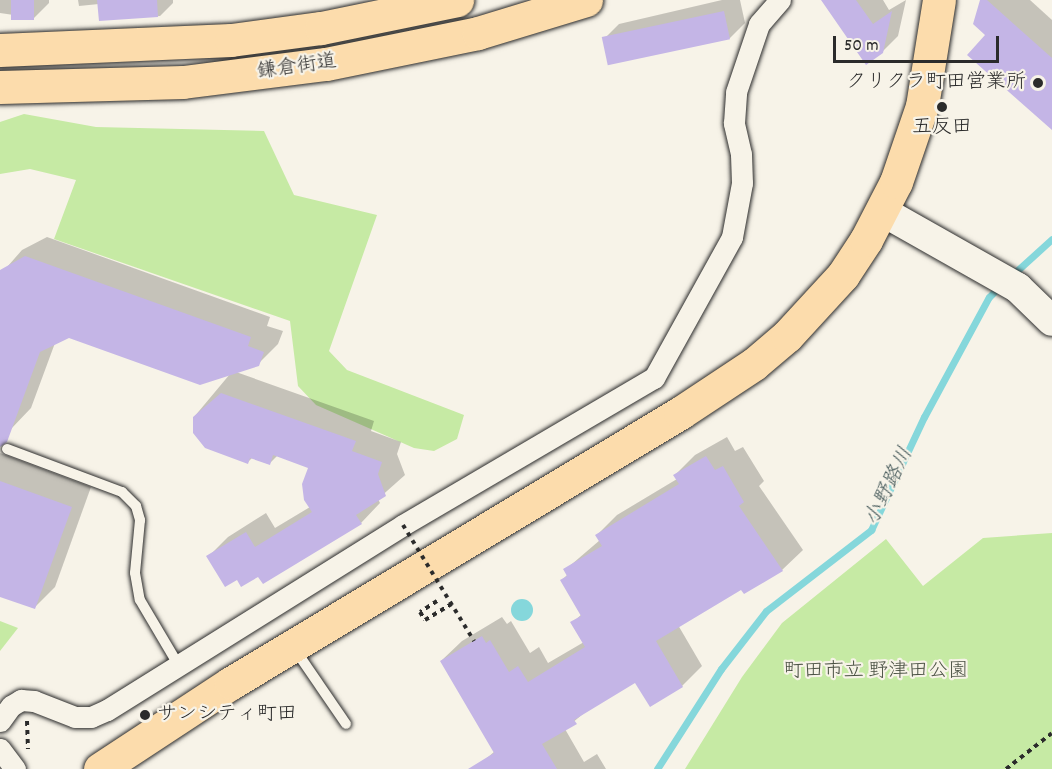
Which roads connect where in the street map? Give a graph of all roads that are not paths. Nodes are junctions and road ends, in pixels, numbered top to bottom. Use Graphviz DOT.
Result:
graph roads {
  1 [pos="457,0"];
  2 [pos="586,0"];
  3 [pos="780,0"];
  4 [pos="939,0"];
  5 [pos="0,50"];
  6 [pos="0,87"];
  7 [pos="882,211"];
  8 [pos="1052,321"];
  9 [pos="7,449"];
  10 [pos="292,646"];
  11 [pos="178,666"];
  12 [pos="0,721"];
  13 [pos="346,724"];
  14 [pos="0,749"];
  15 [pos="23,763"];
  16 [pos="100,769"];
  1 -- 5 [label="main road, 鎌倉街道"];
  2 -- 6 [label="main road, 鎌倉街道"];
  3 -- 11 [label="street"];
  4 -- 7 [label="main road"];
  7 -- 8 [label="street"];
  7 -- 10 [label="main road"];
  9 -- 11 [label="lane"];
  10 -- 13 [label="lane"];
  10 -- 16 [label="main road"];
  11 -- 12 [label="street"];
  14 -- 15 [label="street"];
}
